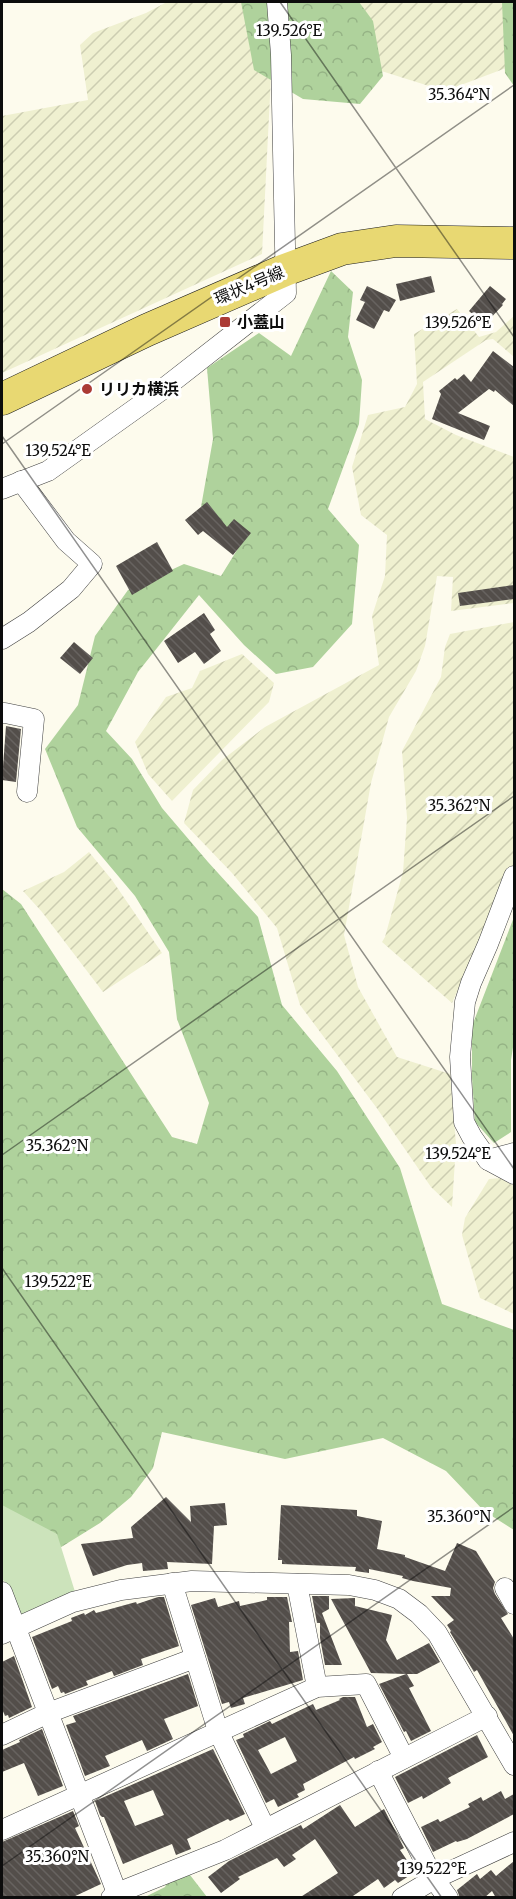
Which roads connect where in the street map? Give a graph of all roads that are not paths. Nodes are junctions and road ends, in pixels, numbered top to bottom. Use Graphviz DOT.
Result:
graph roads {
  1 [pos="277,2"];
  2 [pos="514,243"];
  3 [pos="285,270"];
  4 [pos="2,399"];
  5 [pos="21,481"];
  6 [pos="2,489"];
  7 [pos="2,639"];
  8 [pos="2,713"];
  9 [pos="27,792"];
  10 [pos="514,876"];
  11 [pos="514,1153"];
  12 [pos="489,1160"];
  13 [pos="514,1174"];
  14 [pos="172,1583"];
  15 [pos="297,1584"];
  16 [pos="2,1592"];
  17 [pos="8,1631"];
  18 [pos="195,1658"];
  19 [pos="317,1687"];
  20 [pos="48,1713"];
  21 [pos="487,1716"];
  22 [pos="218,1731"];
  23 [pos="2,1734"];
  24 [pos="404,1758"];
  25 [pos="514,1765"];
  26 [pos="378,1771"];
  27 [pos="80,1795"];
  28 [pos="265,1828"];
  29 [pos="2,1830"];
  30 [pos="514,1842"];
  31 [pos="434,1879"];
  32 [pos="114,1895"];
  33 [pos="402,1898"];
  34 [pos="448,1898"];
  1 -- 3 [label="street"];
  2 -- 3 [label="main road, 環状4号線"];
  3 -- 4 [label="main road, 環状4号線"];
  3 -- 5 [label="street"];
  5 -- 6 [label="street"];
  5 -- 7 [label="street"];
  8 -- 9 [label="street"];
  10 -- 12 [label="street"];
  11 -- 12 [label="street"];
  12 -- 13 [label="street"];
  14 -- 15 [label="street"];
  14 -- 17 [label="street"];
  14 -- 18 [label="street"];
  15 -- 19 [label="street"];
  15 -- 21 [label="street"];
  16 -- 17 [label="street"];
  17 -- 20 [label="street"];
  18 -- 20 [label="street"];
  18 -- 22 [label="street"];
  19 -- 22 [label="street"];
  19 -- 24 [label="street"];
  20 -- 23 [label="street"];
  20 -- 27 [label="street"];
  21 -- 24 [label="street"];
  21 -- 25 [label="street"];
  22 -- 27 [label="street"];
  22 -- 28 [label="street"];
  24 -- 26 [label="street"];
  26 -- 28 [label="street"];
  26 -- 31 [label="street"];
  27 -- 29 [label="street"];
  27 -- 32 [label="street"];
  28 -- 32 [label="street"];
  30 -- 31 [label="street"];
  31 -- 33 [label="street"];
  31 -- 34 [label="street"];
}
